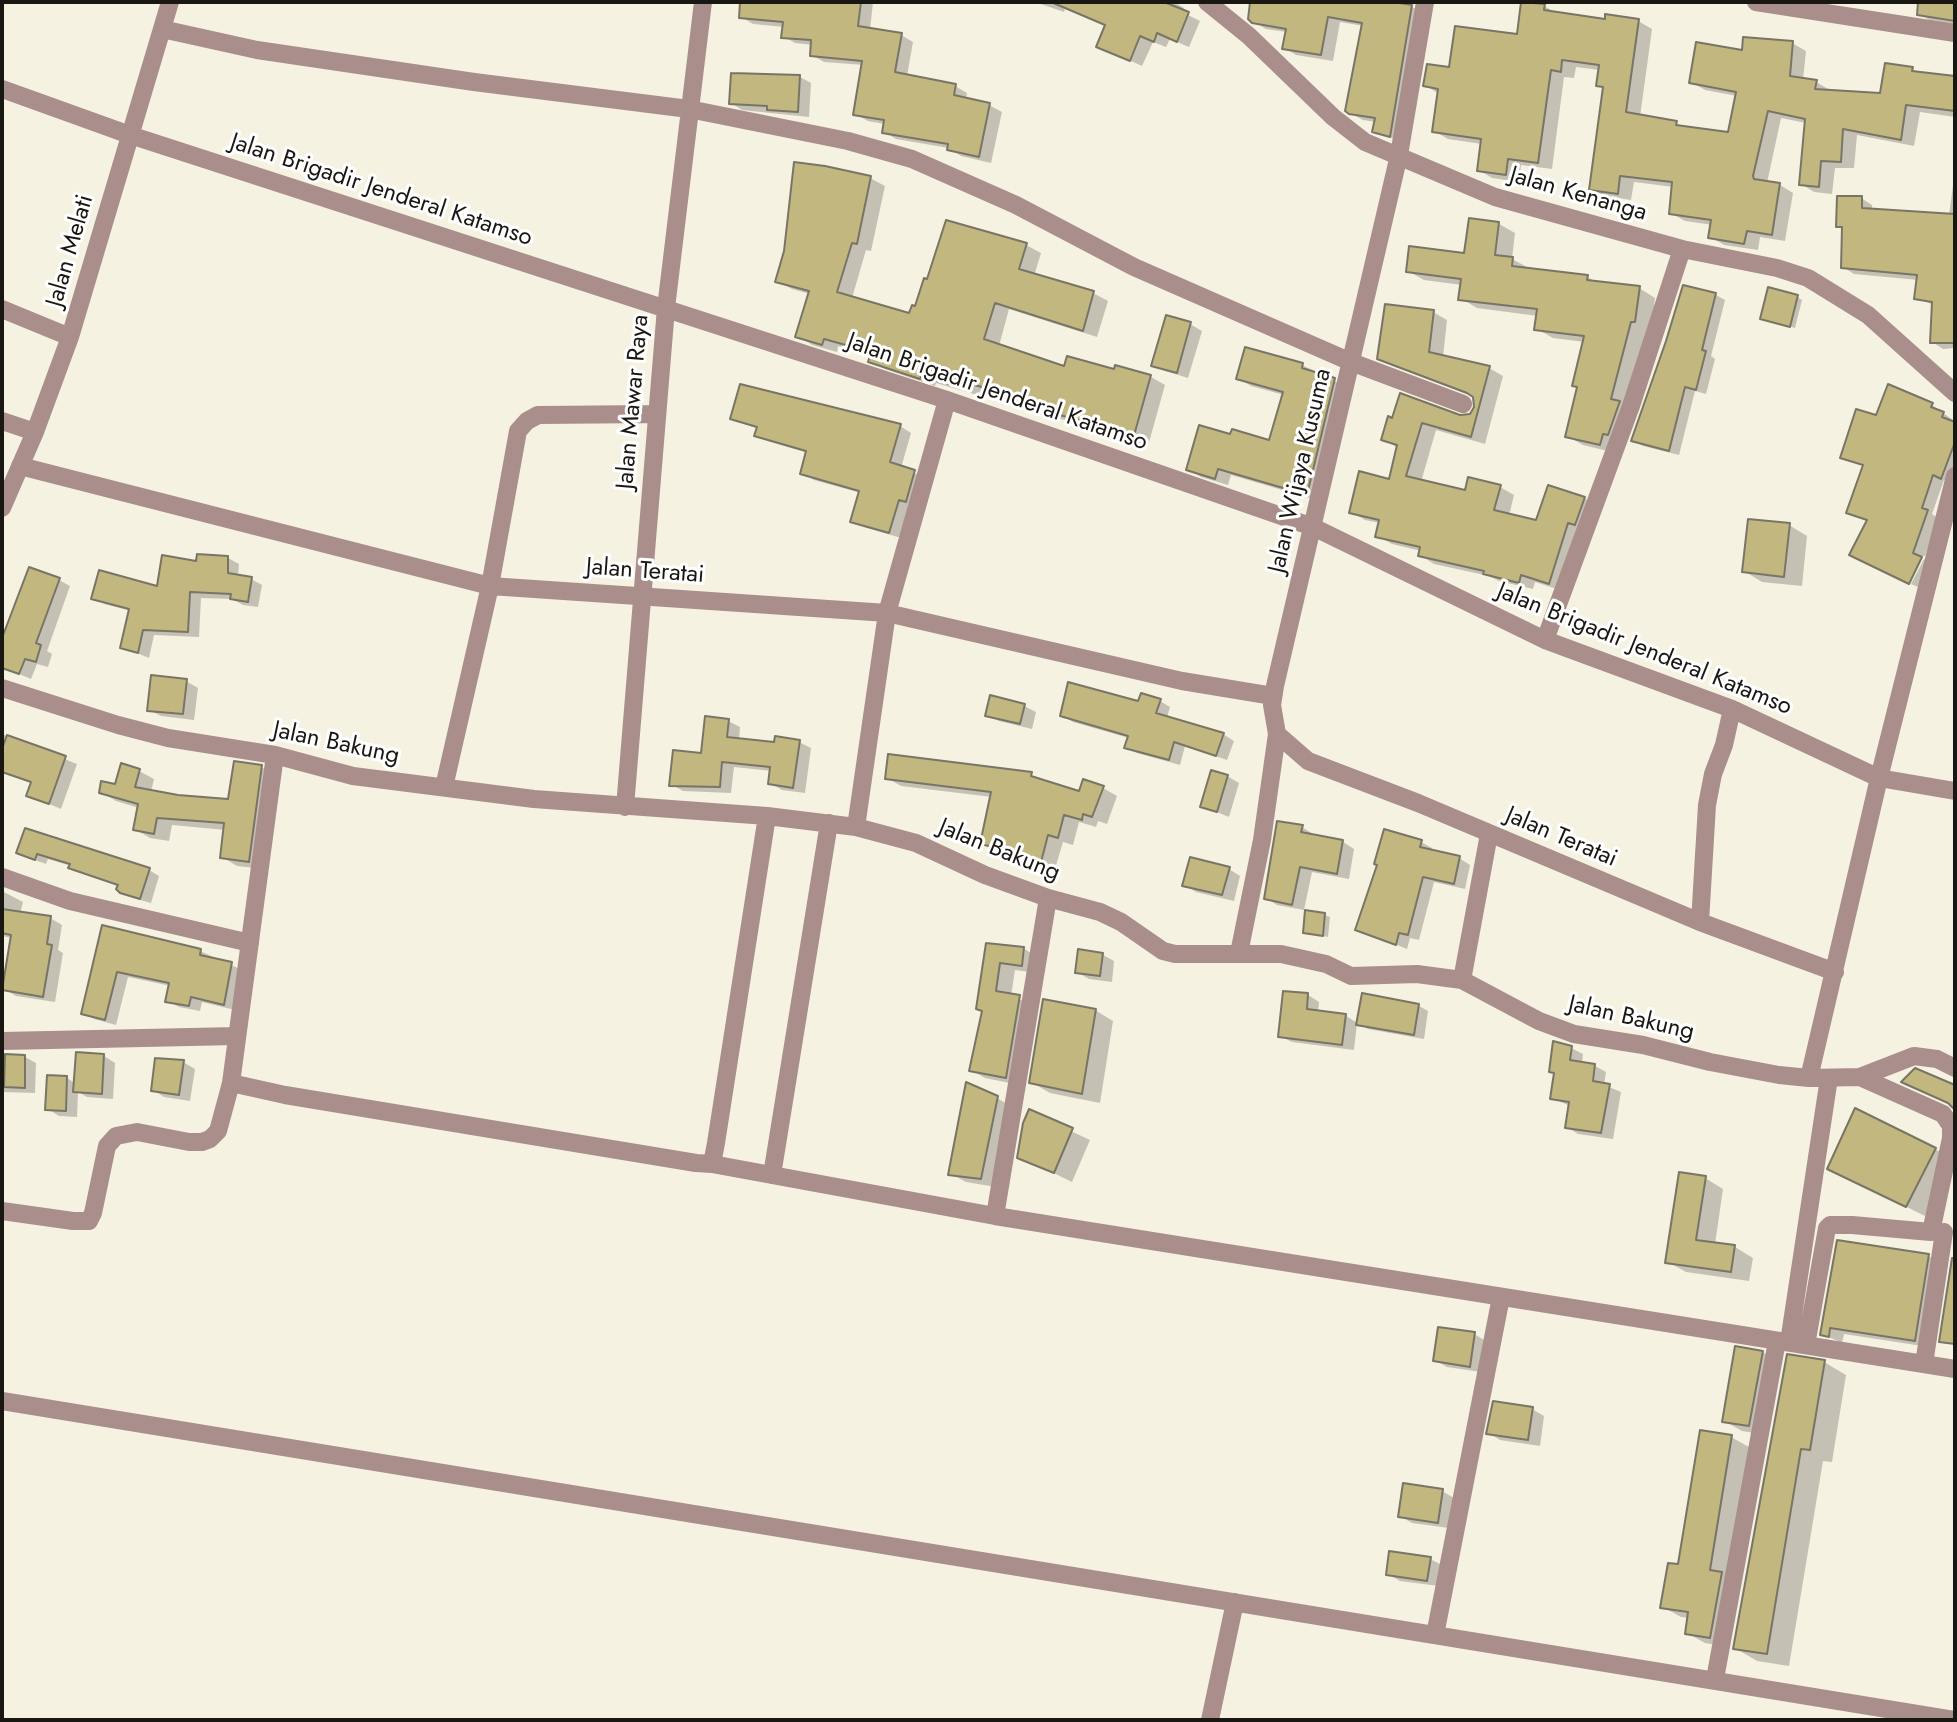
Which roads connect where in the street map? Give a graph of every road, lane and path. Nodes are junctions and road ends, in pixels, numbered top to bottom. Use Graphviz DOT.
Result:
graph roads {
  1 [pos="170,2"];
  2 [pos="703,2"];
  3 [pos="1207,2"];
  4 [pos="1425,2"];
  5 [pos="1756,2"];
  6 [pos="162,29"];
  7 [pos="1955,33"];
  8 [pos="2,89"];
  9 [pos="689,109"];
  10 [pos="130,135"];
  11 [pos="1399,155"];
  12 [pos="1682,249"];
  13 [pos="666,308"];
  14 [pos="2,309"];
  15 [pos="70,337"];
  16 [pos="1351,362"];
  17 [pos="1955,393"];
  18 [pos="947,400"];
  19 [pos="1463,404"];
  20 [pos="656,414"];
  21 [pos="2,421"];
  22 [pos="35,432"];
  23 [pos="20,466"];
  24 [pos="1955,476"];
  25 [pos="2,508"];
  26 [pos="1313,527"];
  27 [pos="490,586"];
  28 [pos="641,596"];
  29 [pos="887,613"];
  30 [pos="1545,640"];
  31 [pos="2,688"];
  32 [pos="1273,696"];
  33 [pos="1732,709"];
  34 [pos="1277,734"];
  35 [pos="275,755"];
  36 [pos="1879,778"];
  37 [pos="444,787"];
  38 [pos="1955,791"];
  39 [pos="625,807"];
  40 [pos="767,816"];
  41 [pos="829,823"];
  42 [pos="856,827"];
  43 [pos="1489,834"];
  44 [pos="2,877"];
  45 [pos="1048,898"];
  46 [pos="1700,922"];
  47 [pos="250,943"];
  48 [pos="1239,953"];
  49 [pos="1835,972"];
  50 [pos="1462,980"];
  51 [pos="237,1036"];
  52 [pos="2,1041"];
  53 [pos="1955,1068"];
  54 [pos="1860,1077"];
  55 [pos="1809,1078"];
  56 [pos="1829,1078"];
  57 [pos="231,1083"];
  58 [pos="712,1164"];
  59 [pos="772,1175"];
  60 [pos="2,1211"];
  61 [pos="995,1216"];
  62 [pos="1943,1232"];
  63 [pos="1501,1297"];
  64 [pos="1790,1343"];
  65 [pos="1924,1364"];
  66 [pos="1955,1369"];
  67 [pos="2,1401"];
  68 [pos="1235,1602"];
  69 [pos="1435,1635"];
  70 [pos="1715,1679"];
  71 [pos="1210,1720"];
  72 [pos="1954,1720"];
  1 -- 6 [label="street, Jalan Melati"];
  2 -- 9 [label="street, Jalan Mawar Raya"];
  3 -- 11 [label="street, Jalan Kenanga"];
  4 -- 11 [label="street, Jalan Wijaya Kusuma"];
  5 -- 7 [label="street"];
  6 -- 9 [label="street"];
  6 -- 10 [label="street, Jalan Melati"];
  8 -- 10 [label="street, Jalan Brigadir Jenderal Katamso"];
  9 -- 13 [label="street, Jalan Mawar Raya"];
  9 -- 16 [label="street"];
  10 -- 13 [label="street, Jalan Brigadir Jenderal Katamso"];
  10 -- 15 [label="street, Jalan Melati"];
  11 -- 12 [label="street, Jalan Kenanga"];
  11 -- 16 [label="street, Jalan Wijaya Kusuma"];
  12 -- 17 [label="street, Jalan Kenanga"];
  12 -- 30 [label="street"];
  13 -- 18 [label="street, Jalan Brigadir Jenderal Katamso"];
  13 -- 20 [label="street, Jalan Mawar Raya"];
  14 -- 15 [label="street"];
  15 -- 22 [label="street, Jalan Melati"];
  16 -- 19 [label="street"];
  16 -- 26 [label="street, Jalan Wijaya Kusuma"];
  18 -- 26 [label="street, Jalan Brigadir Jenderal Katamso"];
  18 -- 29 [label="street"];
  20 -- 27 [label="street"];
  20 -- 28 [label="street, Jalan Mawar Raya"];
  21 -- 22 [label="street"];
  22 -- 23 [label="street, Jalan Melati"];
  23 -- 25 [label="street, Jalan Melati"];
  23 -- 27 [label="street, Jalan Teratai"];
  24 -- 36 [label="street"];
  26 -- 30 [label="street, Jalan Brigadir Jenderal Katamso"];
  26 -- 32 [label="street, Jalan Wijaya Kusuma"];
  27 -- 28 [label="street, Jalan Teratai"];
  27 -- 37 [label="street"];
  28 -- 29 [label="street, Jalan Teratai"];
  28 -- 39 [label="street, Jalan Mawar Raya"];
  29 -- 32 [label="street, Jalan Teratai"];
  29 -- 42 [label="street"];
  30 -- 33 [label="street, Jalan Brigadir Jenderal Katamso"];
  31 -- 35 [label="street, Jalan Bakung"];
  32 -- 34 [label="street, Jalan Wijaya Kusuma"];
  33 -- 36 [label="street, Jalan Brigadir Jenderal Katamso"];
  33 -- 46 [label="street"];
  34 -- 43 [label="street, Jalan Teratai"];
  34 -- 48 [label="street, Jalan Wijaya Kusuma"];
  35 -- 37 [label="street, Jalan Bakung"];
  35 -- 47 [label="street"];
  36 -- 38 [label="street, Jalan Brigadir Jenderal Katamso"];
  36 -- 49 [label="street"];
  37 -- 39 [label="street, Jalan Bakung"];
  39 -- 40 [label="street, Jalan Bakung"];
  40 -- 41 [label="street, Jalan Bakung"];
  40 -- 58 [label="street"];
  41 -- 42 [label="street, Jalan Bakung"];
  41 -- 59 [label="street"];
  42 -- 45 [label="street, Jalan Bakung"];
  43 -- 46 [label="street, Jalan Teratai"];
  43 -- 50 [label="street"];
  44 -- 47 [label="street"];
  45 -- 48 [label="street, Jalan Bakung"];
  45 -- 61 [label="street"];
  46 -- 49 [label="street, Jalan Teratai"];
  47 -- 51 [label="street"];
  48 -- 50 [label="street, Jalan Bakung"];
  49 -- 55 [label="street"];
  50 -- 55 [label="street, Jalan Bakung"];
  51 -- 52 [label="street"];
  51 -- 57 [label="street"];
  53 -- 54 [label="street, Jalan Bakung"];
  54 -- 56 [label="street, Jalan Bakung"];
  54 -- 62 [label="street"];
  55 -- 56 [label="street, Jalan Bakung"];
  56 -- 64 [label="street"];
  57 -- 58 [label="street"];
  57 -- 60 [label="street"];
  58 -- 59 [label="street"];
  59 -- 61 [label="street"];
  61 -- 63 [label="street"];
  62 -- 64 [label="street"];
  62 -- 65 [label="street"];
  63 -- 64 [label="street"];
  63 -- 69 [label="street"];
  64 -- 65 [label="street"];
  64 -- 70 [label="street"];
  65 -- 66 [label="street"];
  67 -- 68 [label="street"];
  68 -- 69 [label="street"];
  68 -- 71 [label="street"];
  69 -- 70 [label="street"];
  70 -- 72 [label="street"];
}
